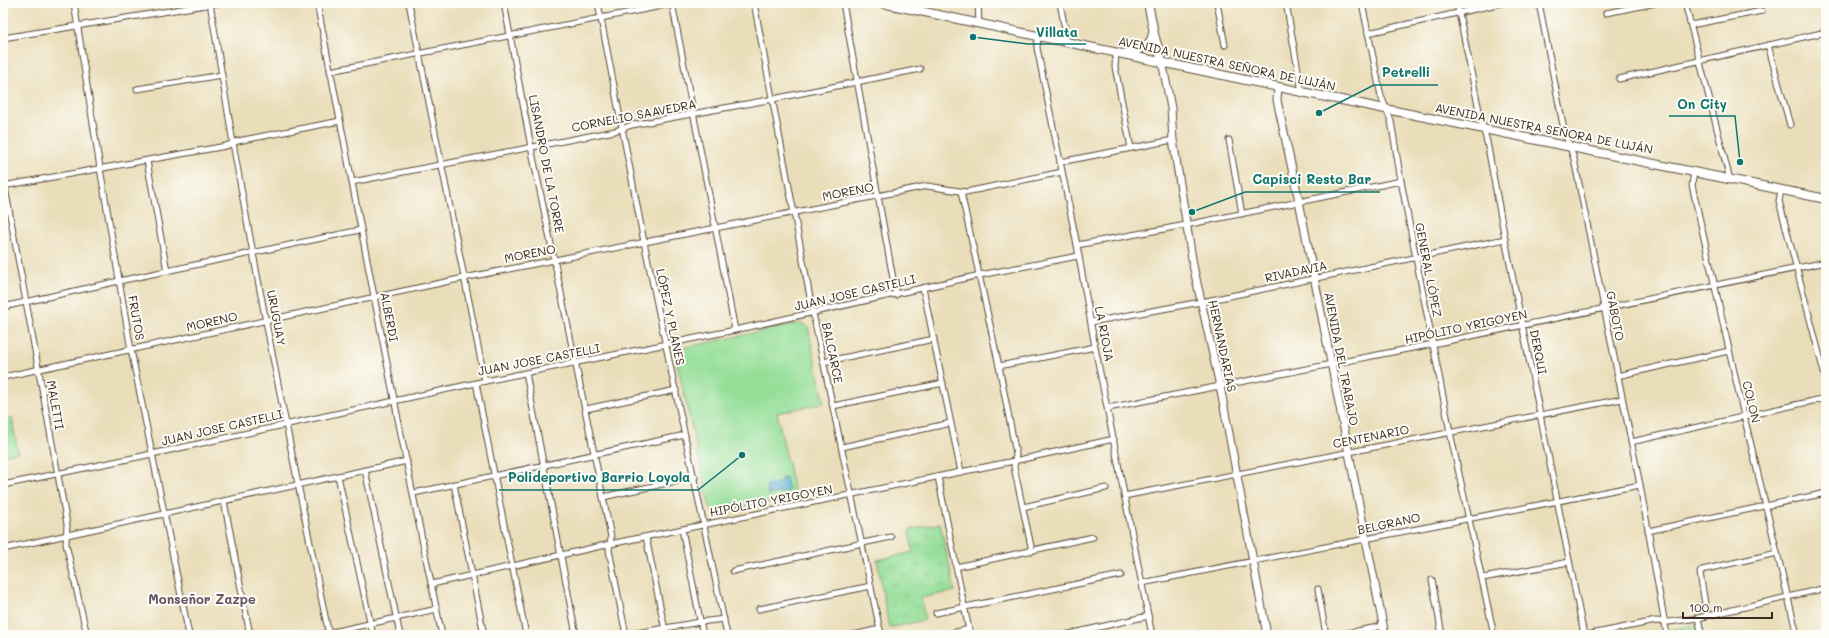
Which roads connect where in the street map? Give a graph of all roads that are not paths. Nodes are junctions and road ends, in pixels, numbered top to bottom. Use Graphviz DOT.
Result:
graph roads {
  1 [pos="74,3"];
  2 [pos="218,3"];
  3 [pos="317,3"];
  4 [pos="409,3"];
  5 [pos="504,3"];
  6 [pos="598,3"];
  7 [pos="754,3"];
  8 [pos="842,3"];
  9 [pos="882,3"];
  10 [pos="978,3"];
  11 [pos="1060,3"];
  12 [pos="1148,3"];
  13 [pos="1153,3"];
  14 [pos="1217,3"];
  15 [pos="1286,3"];
  16 [pos="1362,3"];
  17 [pos="1457,3"];
  18 [pos="1502,3"];
  19 [pos="1539,3"];
  20 [pos="1656,3"];
  21 [pos="1686,3"];
  22 [pos="211,4"];
  23 [pos="672,4"];
  24 [pos="906,6"];
  25 [pos="1625,6"];
  26 [pos="1762,11"];
  27 [pos="1459,13"];
  28 [pos="1606,13"];
  29 [pos="600,17"];
  30 [pos="979,24"];
  31 [pos="78,26"];
  32 [pos="1691,26"];
  33 [pos="1154,32"];
  34 [pos="1826,32"];
  35 [pos="1368,33"];
  36 [pos="511,35"];
  37 [pos="1038,36"];
  38 [pos="3,38"];
  39 [pos="1065,42"];
  40 [pos="1225,45"];
  41 [pos="1768,45"];
  42 [pos="1119,53"];
  43 [pos="420,55"];
  44 [pos="1701,60"];
  45 [pos="1162,61"];
  46 [pos="920,69"];
  47 [pos="330,71"];
  48 [pos="222,75"];
  49 [pos="1618,80"];
  50 [pos="856,81"];
  51 [pos="1278,87"];
  52 [pos="137,89"];
  53 [pos="1302,92"];
  54 [pos="773,99"];
  55 [pos="1386,109"];
  56 [pos="693,115"];
  57 [pos="340,121"];
  58 [pos="1790,125"];
  59 [pos="622,129"];
  60 [pos="1484,129"];
  61 [pos="1173,140"];
  62 [pos="1229,140"];
  63 [pos="233,143"];
  64 [pos="531,147"];
  65 [pos="1570,147"];
  66 [pos="1131,148"];
  67 [pos="147,161"];
  68 [pos="1060,162"];
  69 [pos="441,164"];
  70 [pos="100,168"];
  71 [pos="1062,172"];
  72 [pos="1694,172"];
  73 [pos="3,178"];
  74 [pos="1401,180"];
  75 [pos="1730,180"];
  76 [pos="352,182"];
  77 [pos="4,186"];
  78 [pos="1781,190"];
  79 [pos="961,192"];
  80 [pos="877,196"];
  81 [pos="1826,199"];
  82 [pos="1299,201"];
  83 [pos="794,212"];
  84 [pos="1242,214"];
  85 [pos="1186,225"];
  86 [pos="715,228"];
  87 [pos="360,230"];
  88 [pos="1505,239"];
  89 [pos="644,242"];
  90 [pos="1077,245"];
  91 [pos="253,253"];
  92 [pos="1078,256"];
  93 [pos="1416,257"];
  94 [pos="554,260"];
  95 [pos="1826,262"];
  96 [pos="1796,268"];
  97 [pos="167,271"];
  98 [pos="980,275"];
  99 [pos="464,278"];
  100 [pos="1314,278"];
  101 [pos="119,281"];
  102 [pos="1714,285"];
  103 [pos="923,288"];
  104 [pos="896,295"];
  105 [pos="375,297"];
  106 [pos="26,301"];
  107 [pos="1201,302"];
  108 [pos="3,307"];
  109 [pos="1603,309"];
  110 [pos="813,313"];
  111 [pos="266,320"];
  112 [pos="1091,322"];
  113 [pos="1522,326"];
  114 [pos="735,330"];
  115 [pos="934,339"];
  116 [pos="666,344"];
  117 [pos="1433,344"];
  118 [pos="1095,347"];
  119 [pos="131,350"];
  120 [pos="1729,351"];
  121 [pos="823,362"];
  122 [pos="575,364"];
  123 [pos="1331,364"];
  124 [pos="999,366"];
  125 [pos="38,370"];
  126 [pos="526,373"];
  127 [pos="1617,376"];
  128 [pos="3,377"];
  129 [pos="1826,380"];
  130 [pos="484,381"];
  131 [pos="476,383"];
  132 [pos="943,383"];
  133 [pos="1220,386"];
  134 [pos="676,390"];
  135 [pos="1826,398"];
  136 [pos="1622,399"];
  137 [pos="395,400"];
  138 [pos="833,406"];
  139 [pos="1108,408"];
  140 [pos="586,409"];
  141 [pos="1540,415"];
  142 [pos="1744,416"];
  143 [pos="951,423"];
  144 [pos="286,424"];
  145 [pos="1450,432"];
  146 [pos="685,435"];
  147 [pos="1114,439"];
  148 [pos="1631,442"];
  149 [pos="842,447"];
  150 [pos="1348,452"];
  151 [pos="152,454"];
  152 [pos="595,454"];
  153 [pos="407,461"];
  154 [pos="1014,462"];
  155 [pos="544,465"];
  156 [pos="365,470"];
  157 [pos="961,472"];
  158 [pos="57,473"];
  159 [pos="1236,475"];
  160 [pos="338,476"];
  161 [pos="494,476"];
  162 [pos="694,477"];
  163 [pos="938,477"];
  164 [pos="454,484"];
  165 [pos="3,485"];
  166 [pos="298,485"];
  167 [pos="1640,485"];
  168 [pos="1106,488"];
  169 [pos="414,493"];
  170 [pos="1826,494"];
  171 [pos="853,495"];
  172 [pos="1124,496"];
  173 [pos="604,497"];
  174 [pos="224,501"];
  175 [pos="1558,502"];
  176 [pos="1023,507"];
  177 [pos="1766,507"];
  178 [pos="164,514"];
  179 [pos="1469,518"];
  180 [pos="705,524"];
  181 [pos="682,529"];
  182 [pos="1648,531"];
  183 [pos="66,536"];
  184 [pos="646,537"];
  185 [pos="891,537"];
  186 [pos="1093,537"];
  187 [pos="1366,539"];
  188 [pos="862,543"];
  189 [pos="610,544"];
  190 [pos="3,549"];
  191 [pos="1032,551"];
  192 [pos="1777,553"];
  193 [pos="559,556"];
  194 [pos="1253,562"];
  195 [pos="1569,562"];
  196 [pos="512,567"];
  197 [pos="956,567"];
  198 [pos="733,571"];
  199 [pos="472,575"];
  200 [pos="1121,575"];
  201 [pos="1482,578"];
  202 [pos="1432,580"];
  203 [pos="1142,583"];
  204 [pos="432,584"];
  205 [pos="871,586"];
  206 [pos="1826,588"];
  207 [pos="1318,589"];
  208 [pos="1788,597"];
  209 [pos="965,608"];
  210 [pos="437,609"];
  211 [pos="759,609"];
  212 [pos="936,613"];
  213 [pos="1148,616"];
  214 [pos="1707,616"];
  215 [pos="396,618"];
  216 [pos="1698,618"];
  217 [pos="724,620"];
  218 [pos="700,622"];
  219 [pos="1664,622"];
  220 [pos="371,623"];
  221 [pos="1383,626"];
  222 [pos="664,628"];
  223 [pos="880,629"];
  224 [pos="969,629"];
  225 [pos="329,634"];
  226 [pos="88,635"];
  227 [pos="189,635"];
  228 [pos="250,635"];
  229 [pos="318,635"];
  230 [pos="373,635"];
  231 [pos="400,635"];
  232 [pos="442,635"];
  233 [pos="484,635"];
  234 [pos="526,635"];
  235 [pos="576,635"];
  236 [pos="625,635"];
  237 [pos="666,635"];
  238 [pos="703,635"];
  239 [pos="727,635"];
  240 [pos="853,635"];
  241 [pos="881,635"];
  242 [pos="944,635"];
  243 [pos="970,635"];
  244 [pos="1065,635"];
  245 [pos="1152,635"];
  246 [pos="1267,635"];
  247 [pos="1326,635"];
  248 [pos="1337,635"];
  249 [pos="1385,635"];
  250 [pos="1442,635"];
  251 [pos="1494,635"];
  252 [pos="1585,635"];
  253 [pos="1667,635"];
  254 [pos="1702,635"];
  255 [pos="1797,635"];
  1 -- 31 [label="street, FRUTOS"];
  2 -- 22 [label="street"];
  3 -- 47 [label="street, ALBERDI"];
  4 -- 43 [label="street"];
  5 -- 36 [label="street, LISANDRO DE LA TORRE"];
  6 -- 29 [label="street, LÓPEZ Y PLANES"];
  7 -- 54 [label="street, BALCARCE"];
  8 -- 50 [label="street"];
  9 -- 24 [label="main road, AVENIDA NUESTRA SEÑORA DE LUJÁN"];
  10 -- 30 [label="street"];
  11 -- 39 [label="street"];
  12 -- 33 [label="main road"];
  13 -- 45 [label="main road"];
  14 -- 40 [label="street"];
  15 -- 53 [label="street"];
  16 -- 35 [label="street, GENERAL LÓPEZ"];
  17 -- 27 [label="street, DERQUI"];
  18 -- 27 [label="street"];
  19 -- 65 [label="street, GABOTO"];
  20 -- 25 [label="street"];
  21 -- 32 [label="street"];
  22 -- 31 [label="street"];
  22 -- 48 [label="street, URUGUAY"];
  23 -- 29 [label="street"];
  23 -- 56 [label="street"];
  24 -- 30 [label="main road, AVENIDA NUESTRA SEÑORA DE LUJÁN"];
  25 -- 28 [label="street"];
  26 -- 32 [label="street"];
  27 -- 35 [label="street"];
  27 -- 60 [label="street, DERQUI"];
  29 -- 36 [label="street"];
  29 -- 59 [label="street, LÓPEZ Y PLANES"];
  30 -- 37 [label="main road, AVENIDA NUESTRA SEÑORA DE LUJÁN"];
  31 -- 38 [label="street"];
  31 -- 70 [label="street, FRUTOS"];
  32 -- 44 [label="street"];
  33 -- 42 [label="main road"];
  33 -- 45 [label="main road"];
  34 -- 41 [label="street"];
  35 -- 55 [label="street, GENERAL LÓPEZ"];
  36 -- 43 [label="street"];
  36 -- 64 [label="street, LISANDRO DE LA TORRE"];
  37 -- 39 [label="main road, AVENIDA NUESTRA SEÑORA DE LUJÁN"];
  37 -- 68 [label="street, LA RIOJA"];
  39 -- 42 [label="main road, AVENIDA NUESTRA SEÑORA DE LUJÁN"];
  41 -- 44 [label="street"];
  41 -- 58 [label="street"];
  42 -- 45 [label="main road, AVENIDA NUESTRA SEÑORA DE LUJÁN"];
  42 -- 66 [label="street"];
  43 -- 47 [label="street"];
  43 -- 69 [label="street"];
  44 -- 49 [label="street"];
  44 -- 75 [label="street"];
  45 -- 51 [label="main road, AVENIDA NUESTRA SEÑORA DE LUJÁN"];
  45 -- 61 [label="street, HERNANDARIAS"];
  46 -- 50 [label="street, CORNELIO SAAVEDRA"];
  47 -- 57 [label="street, ALBERDI"];
  48 -- 52 [label="street"];
  48 -- 63 [label="street, URUGUAY"];
  50 -- 54 [label="street, CORNELIO SAAVEDRA"];
  50 -- 80 [label="street"];
  51 -- 53 [label="main road, AVENIDA NUESTRA SEÑORA DE LUJÁN"];
  51 -- 82 [label="street, AVENIDA DEL TRABAJO"];
  53 -- 55 [label="main road, AVENIDA NUESTRA SEÑORA DE LUJÁN"];
  54 -- 56 [label="street, CORNELIO SAAVEDRA"];
  54 -- 83 [label="street, BALCARCE"];
  55 -- 60 [label="main road, AVENIDA NUESTRA SEÑORA DE LUJÁN"];
  55 -- 74 [label="street, GENERAL LÓPEZ"];
  56 -- 59 [label="street, CORNELIO SAAVEDRA"];
  56 -- 86 [label="street"];
  57 -- 63 [label="street"];
  57 -- 76 [label="street, ALBERDI"];
  59 -- 64 [label="street, CORNELIO SAAVEDRA"];
  59 -- 89 [label="street, LÓPEZ Y PLANES"];
  60 -- 65 [label="main road, AVENIDA NUESTRA SEÑORA DE LUJÁN"];
  60 -- 88 [label="street, DERQUI"];
  61 -- 66 [label="street"];
  61 -- 85 [label="street, HERNANDARIAS"];
  62 -- 84 [label="street"];
  63 -- 67 [label="street"];
  63 -- 91 [label="street, URUGUAY"];
  64 -- 69 [label="street, CORNELIO SAAVEDRA"];
  64 -- 94 [label="street, LISANDRO DE LA TORRE"];
  65 -- 72 [label="main road, AVENIDA NUESTRA SEÑORA DE LUJÁN"];
  65 -- 109 [label="street, GABOTO"];
  66 -- 68 [label="street"];
  67 -- 70 [label="street"];
  67 -- 97 [label="street"];
  68 -- 71 [label="street, LA RIOJA"];
  69 -- 76 [label="street, CORNELIO SAAVEDRA"];
  69 -- 99 [label="street"];
  70 -- 77 [label="street"];
  70 -- 101 [label="street, FRUTOS"];
  71 -- 79 [label="street, MORENO"];
  71 -- 90 [label="street, LA RIOJA"];
  72 -- 75 [label="main road, AVENIDA NUESTRA SEÑORA DE LUJÁN"];
  72 -- 102 [label="street, COLON"];
  73 -- 77 [label="street, MALETTI"];
  74 -- 82 [label="street"];
  74 -- 93 [label="street, GENERAL LÓPEZ"];
  75 -- 78 [label="main road, AVENIDA NUESTRA SEÑORA DE LUJÁN"];
  76 -- 87 [label="street, ALBERDI"];
  77 -- 106 [label="street, MALETTI"];
  78 -- 81 [label="main road, AVENIDA NUESTRA SEÑORA DE LUJÁN"];
  78 -- 96 [label="street"];
  79 -- 80 [label="street, MORENO"];
  79 -- 98 [label="street"];
  80 -- 83 [label="street, MORENO"];
  80 -- 104 [label="street"];
  82 -- 84 [label="street"];
  82 -- 100 [label="street, AVENIDA DEL TRABAJO"];
  83 -- 86 [label="street, MORENO"];
  83 -- 110 [label="street, BALCARCE"];
  84 -- 85 [label="street"];
  85 -- 90 [label="street"];
  85 -- 107 [label="street, HERNANDARIAS"];
  86 -- 89 [label="street, MORENO"];
  86 -- 114 [label="street"];
  87 -- 91 [label="street"];
  87 -- 105 [label="street, ALBERDI"];
  88 -- 93 [label="street, RIVADAVIA"];
  88 -- 113 [label="street, DERQUI"];
  89 -- 94 [label="street, MORENO"];
  89 -- 116 [label="street, LÓPEZ Y PLANES"];
  90 -- 92 [label="street, LA RIOJA"];
  91 -- 97 [label="street"];
  91 -- 111 [label="street, URUGUAY"];
  92 -- 98 [label="street, JUAN JOSE CASTELLI"];
  92 -- 112 [label="street, LA RIOJA"];
  93 -- 100 [label="street, RIVADAVIA"];
  93 -- 117 [label="street, GENERAL LÓPEZ"];
  94 -- 99 [label="street, MORENO"];
  94 -- 122 [label="street, LISANDRO DE LA TORRE"];
  95 -- 96 [label="street, HIPÓLITO YRIGOYEN"];
  96 -- 102 [label="street, HIPÓLITO YRIGOYEN"];
  96 -- 129 [label="street"];
  97 -- 101 [label="street"];
  98 -- 103 [label="street, JUAN JOSE CASTELLI"];
  98 -- 124 [label="street"];
  99 -- 105 [label="street, MORENO"];
  99 -- 130 [label="street"];
  100 -- 107 [label="street, RIVADAVIA"];
  100 -- 123 [label="street, AVENIDA DEL TRABAJO"];
  101 -- 106 [label="street"];
  101 -- 119 [label="street, FRUTOS"];
  102 -- 109 [label="street, HIPÓLITO YRIGOYEN"];
  102 -- 120 [label="street, COLON"];
  103 -- 104 [label="street, JUAN JOSE CASTELLI"];
  103 -- 115 [label="street"];
  104 -- 110 [label="street, JUAN JOSE CASTELLI"];
  105 -- 111 [label="street, MORENO"];
  105 -- 137 [label="street, ALBERDI"];
  106 -- 108 [label="street"];
  106 -- 125 [label="street, MALETTI"];
  107 -- 112 [label="street, RIVADAVIA"];
  107 -- 133 [label="street, HERNANDARIAS"];
  109 -- 113 [label="street, HIPÓLITO YRIGOYEN"];
  109 -- 127 [label="street, GABOTO"];
  110 -- 114 [label="street, JUAN JOSE CASTELLI"];
  110 -- 121 [label="street, BALCARCE"];
  111 -- 119 [label="street, MORENO"];
  111 -- 144 [label="street, URUGUAY"];
  112 -- 118 [label="street, LA RIOJA"];
  113 -- 117 [label="street, HIPÓLITO YRIGOYEN"];
  113 -- 141 [label="street, DERQUI"];
  114 -- 116 [label="street, JUAN JOSE CASTELLI"];
  115 -- 121 [label="street"];
  115 -- 132 [label="street"];
  116 -- 122 [label="street, JUAN JOSE CASTELLI"];
  116 -- 134 [label="street, LÓPEZ Y PLANES"];
  117 -- 123 [label="street, HIPÓLITO YRIGOYEN"];
  117 -- 145 [label="street, GENERAL LÓPEZ"];
  118 -- 124 [label="street"];
  118 -- 139 [label="street, LA RIOJA"];
  119 -- 125 [label="street, MORENO"];
  119 -- 151 [label="street, FRUTOS"];
  120 -- 127 [label="street"];
  120 -- 142 [label="street, COLON"];
  121 -- 138 [label="street, BALCARCE"];
  122 -- 126 [label="street, JUAN JOSE CASTELLI"];
  122 -- 140 [label="street, LISANDRO DE LA TORRE"];
  123 -- 133 [label="street, HIPÓLITO YRIGOYEN"];
  123 -- 150 [label="street, AVENIDA DEL TRABAJO"];
  124 -- 154 [label="street"];
  125 -- 128 [label="street, MORENO"];
  125 -- 158 [label="street, MALETTI"];
  126 -- 130 [label="street, JUAN JOSE CASTELLI"];
  126 -- 155 [label="street"];
  127 -- 136 [label="street, GABOTO"];
  130 -- 131 [label="street, JUAN JOSE CASTELLI"];
  131 -- 137 [label="street, JUAN JOSE CASTELLI"];
  131 -- 161 [label="street"];
  132 -- 138 [label="street"];
  132 -- 143 [label="street"];
  133 -- 139 [label="street, HIPÓLITO YRIGOYEN"];
  133 -- 159 [label="street, HERNANDARIAS"];
  134 -- 140 [label="street"];
  134 -- 146 [label="street, LÓPEZ Y PLANES"];
  135 -- 142 [label="street"];
  136 -- 141 [label="street, CENTENARIO"];
  136 -- 148 [label="street, GABOTO"];
  137 -- 144 [label="street, JUAN JOSE CASTELLI"];
  137 -- 153 [label="street, ALBERDI"];
  138 -- 149 [label="street, BALCARCE"];
  139 -- 147 [label="street, LA RIOJA"];
  140 -- 152 [label="street, LISANDRO DE LA TORRE"];
  141 -- 145 [label="street, CENTENARIO"];
  141 -- 175 [label="street, DERQUI"];
  142 -- 148 [label="street"];
  142 -- 177 [label="street, COLON"];
  143 -- 149 [label="street"];
  143 -- 157 [label="street"];
  144 -- 151 [label="street, JUAN JOSE CASTELLI"];
  144 -- 166 [label="street, URUGUAY"];
  145 -- 150 [label="street, CENTENARIO"];
  145 -- 179 [label="street, GENERAL LÓPEZ"];
  146 -- 152 [label="street"];
  146 -- 162 [label="street, LÓPEZ Y PLANES"];
  147 -- 154 [label="street, HIPÓLITO YRIGOYEN"];
  147 -- 172 [label="street, LA RIOJA"];
  148 -- 167 [label="street, GABOTO"];
  149 -- 171 [label="street, BALCARCE"];
  150 -- 159 [label="street, CENTENARIO"];
  150 -- 187 [label="street, AVENIDA DEL TRABAJO"];
  151 -- 158 [label="street, JUAN JOSE CASTELLI"];
  151 -- 178 [label="street, FRUTOS"];
  152 -- 155 [label="street"];
  152 -- 173 [label="street, LISANDRO DE LA TORRE"];
  153 -- 156 [label="street"];
  153 -- 169 [label="street, ALBERDI"];
  154 -- 157 [label="street, HIPÓLITO YRIGOYEN"];
  154 -- 176 [label="street"];
  155 -- 161 [label="street"];
  155 -- 193 [label="street"];
  156 -- 160 [label="street"];
  156 -- 215 [label="street"];
  157 -- 163 [label="street, HIPÓLITO YRIGOYEN"];
  158 -- 165 [label="street, JUAN JOSE CASTELLI"];
  158 -- 183 [label="street, MALETTI"];
  159 -- 172 [label="street, CENTENARIO"];
  159 -- 194 [label="street, HERNANDARIAS"];
  160 -- 166 [label="street"];
  160 -- 220 [label="street"];
  161 -- 164 [label="street"];
  161 -- 196 [label="street"];
  162 -- 173 [label="street"];
  162 -- 180 [label="street, LÓPEZ Y PLANES"];
  163 -- 171 [label="street, HIPÓLITO YRIGOYEN"];
  163 -- 197 [label="street"];
  164 -- 169 [label="street"];
  164 -- 199 [label="street"];
  166 -- 174 [label="street"];
  166 -- 225 [label="street, URUGUAY"];
  167 -- 175 [label="street, BELGRANO"];
  167 -- 182 [label="street, GABOTO"];
  168 -- 176 [label="street"];
  169 -- 204 [label="street, ALBERDI"];
  170 -- 177 [label="street"];
  171 -- 180 [label="street, HIPÓLITO YRIGOYEN"];
  171 -- 188 [label="street, BALCARCE"];
  172 -- 203 [label="street, LA RIOJA"];
  173 -- 189 [label="street, LISANDRO DE LA TORRE"];
  174 -- 178 [label="street"];
  174 -- 228 [label="street"];
  175 -- 179 [label="street, BELGRANO"];
  175 -- 195 [label="street, DERQUI"];
  176 -- 191 [label="street"];
  177 -- 182 [label="street"];
  177 -- 192 [label="street, COLON"];
  178 -- 183 [label="street"];
  178 -- 227 [label="street, FRUTOS"];
  179 -- 187 [label="street, BELGRANO"];
  179 -- 201 [label="street, GENERAL LÓPEZ"];
  180 -- 181 [label="street, HIPÓLITO YRIGOYEN"];
  180 -- 217 [label="street, LÓPEZ Y PLANES"];
  181 -- 184 [label="street, HIPÓLITO YRIGOYEN"];
  181 -- 218 [label="street"];
  182 -- 219 [label="street, GABOTO"];
  183 -- 190 [label="street"];
  183 -- 226 [label="street, MALETTI"];
  184 -- 189 [label="street, HIPÓLITO YRIGOYEN"];
  184 -- 222 [label="street"];
  185 -- 188 [label="street"];
  186 -- 191 [label="street"];
  187 -- 194 [label="street, BELGRANO"];
  187 -- 221 [label="street, AVENIDA DEL TRABAJO"];
  188 -- 198 [label="street"];
  188 -- 205 [label="street, BALCARCE"];
  189 -- 193 [label="street, HIPÓLITO YRIGOYEN"];
  189 -- 236 [label="street, LISANDRO DE LA TORRE"];
  191 -- 197 [label="street"];
  192 -- 208 [label="street, COLON"];
  192 -- 214 [label="street"];
  193 -- 196 [label="street, HIPÓLITO YRIGOYEN"];
  193 -- 235 [label="street"];
  194 -- 203 [label="street, BELGRANO"];
  194 -- 246 [label="street, HERNANDARIAS"];
  195 -- 201 [label="street"];
  195 -- 252 [label="street, DERQUI"];
  196 -- 199 [label="street, HIPÓLITO YRIGOYEN"];
  196 -- 234 [label="street"];
  197 -- 209 [label="street"];
  199 -- 204 [label="street, HIPÓLITO YRIGOYEN"];
  199 -- 233 [label="street"];
  200 -- 209 [label="street"];
  201 -- 251 [label="street, GENERAL LÓPEZ"];
  202 -- 250 [label="street"];
  203 -- 213 [label="street, LA RIOJA"];
  204 -- 210 [label="street, ALBERDI"];
  205 -- 211 [label="street"];
  205 -- 223 [label="street, BALCARCE"];
  206 -- 208 [label="street"];
  207 -- 247 [label="street"];
  208 -- 214 [label="street"];
  208 -- 255 [label="street, COLON"];
  209 -- 212 [label="street"];
  209 -- 224 [label="street"];
  210 -- 215 [label="street"];
  210 -- 232 [label="street, ALBERDI"];
  213 -- 244 [label="street"];
  213 -- 245 [label="street, LA RIOJA"];
  214 -- 216 [label="street"];
  215 -- 220 [label="street"];
  215 -- 231 [label="street"];
  216 -- 219 [label="street"];
  216 -- 254 [label="street"];
  217 -- 218 [label="street"];
  217 -- 239 [label="street, LÓPEZ Y PLANES"];
  218 -- 222 [label="street"];
  218 -- 238 [label="street"];
  219 -- 252 [label="street"];
  219 -- 253 [label="street, GABOTO"];
  220 -- 225 [label="street"];
  220 -- 230 [label="street"];
  221 -- 248 [label="street"];
  221 -- 249 [label="street, AVENIDA DEL TRABAJO"];
  222 -- 236 [label="street"];
  222 -- 237 [label="street"];
  223 -- 240 [label="street"];
  223 -- 241 [label="street, BALCARCE"];
  224 -- 242 [label="street"];
  224 -- 243 [label="street"];
  225 -- 229 [label="street"];
}
